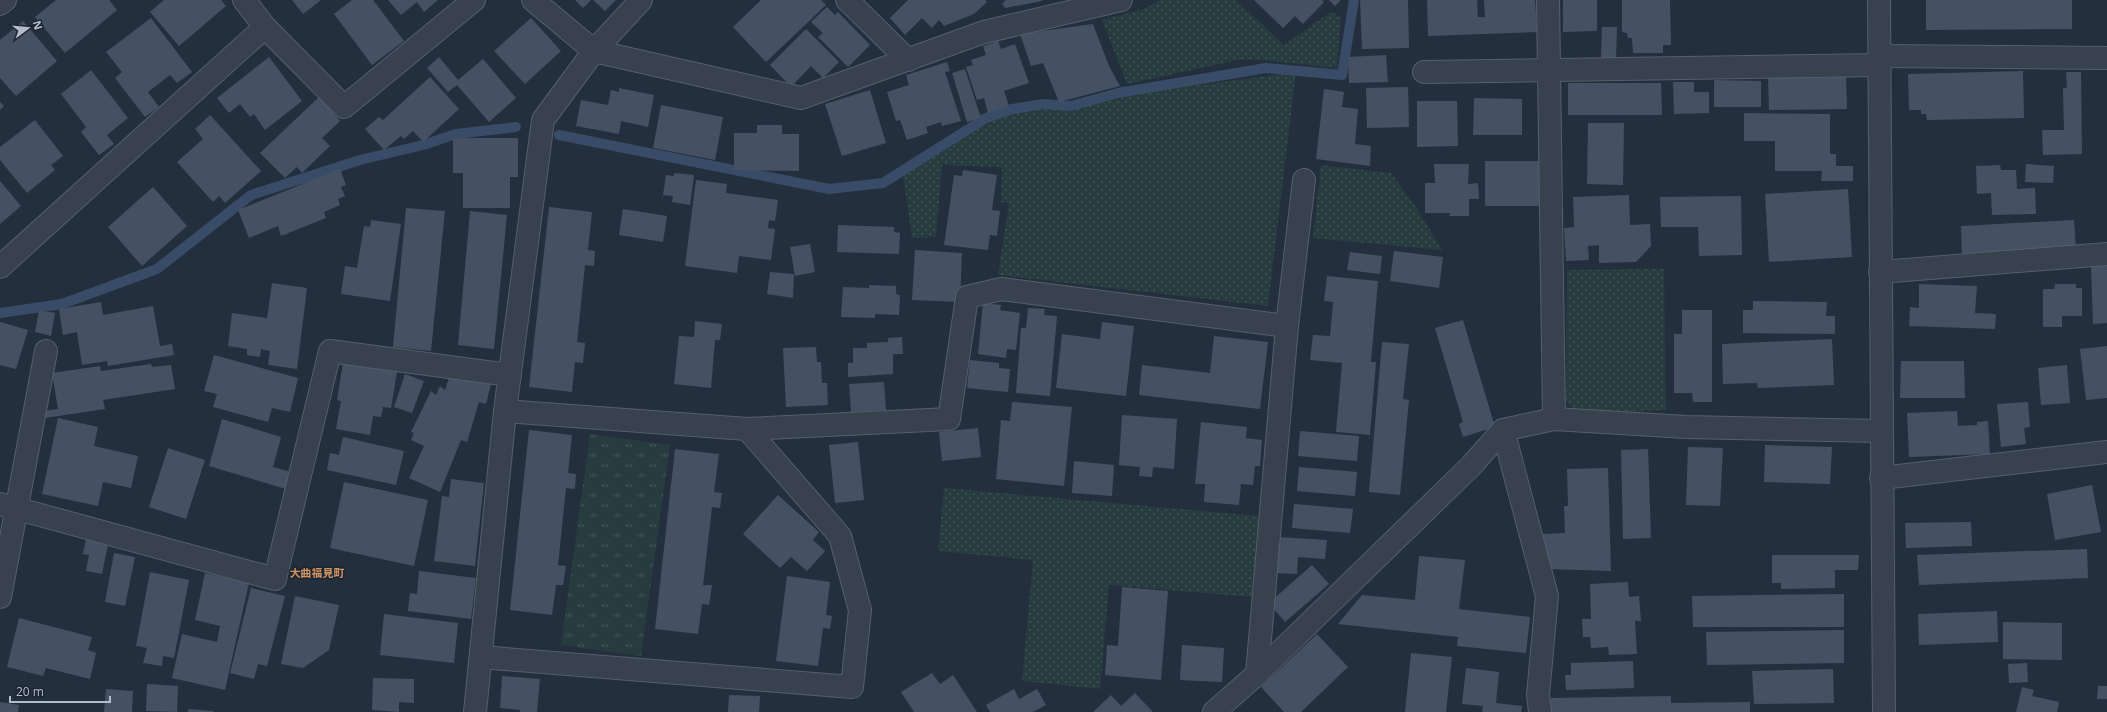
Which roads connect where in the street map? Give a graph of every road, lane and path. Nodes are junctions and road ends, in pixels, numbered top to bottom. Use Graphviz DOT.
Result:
graph roads {
  1 [pos="5,0"];
  2 [pos="244,0"];
  3 [pos="474,0"];
  4 [pos="533,0"];
  5 [pos="641,0"];
  6 [pos="847,0"];
  7 [pos="1121,0"];
  8 [pos="1548,0"];
  9 [pos="1879,0"];
  10 [pos="0,4"];
  11 [pos="265,26"];
  12 [pos="594,51"];
  13 [pos="2107,58"];
  14 [pos="908,60"];
  15 [pos="1880,61"];
  16 [pos="1549,70"];
  17 [pos="1424,72"];
  18 [pos="1304,180"];
  19 [pos="2107,254"];
  20 [pos="0,267"];
  21 [pos="1880,272"];
  22 [pos="1287,326"];
  23 [pos="46,351"];
  24 [pos="510,376"];
  25 [pos="505,411"];
  26 [pos="1554,419"];
  27 [pos="747,429"];
  28 [pos="1503,430"];
  29 [pos="1881,431"];
  30 [pos="2107,452"];
  31 [pos="1881,478"];
  32 [pos="8,507"];
  33 [pos="0,598"];
  34 [pos="481,658"];
  35 [pos="1257,674"];
  36 [pos="475,712"];
  37 [pos="1214,712"];
  38 [pos="1540,712"];
  39 [pos="1884,712"];
  1 -- 10 [label="street"];
  2 -- 11 [label="street"];
  3 -- 11 [label="street"];
  4 -- 12 [label="street"];
  5 -- 12 [label="street"];
  6 -- 14 [label="street"];
  7 -- 14 [label="street"];
  8 -- 16 [label="street"];
  9 -- 15 [label="street"];
  11 -- 20 [label="street"];
  12 -- 14 [label="street"];
  12 -- 24 [label="street"];
  13 -- 15 [label="street"];
  15 -- 16 [label="street"];
  15 -- 21 [label="street"];
  16 -- 17 [label="street"];
  16 -- 26 [label="street"];
  18 -- 22 [label="street"];
  19 -- 21 [label="street"];
  21 -- 29 [label="street"];
  22 -- 27 [label="street"];
  22 -- 35 [label="street"];
  23 -- 32 [label="street"];
  24 -- 25 [label="street"];
  24 -- 32 [label="street"];
  25 -- 27 [label="street"];
  25 -- 34 [label="street"];
  26 -- 28 [label="street"];
  26 -- 29 [label="street"];
  27 -- 34 [label="street"];
  28 -- 35 [label="street"];
  28 -- 38 [label="street"];
  29 -- 31 [label="street"];
  30 -- 31 [label="street"];
  31 -- 39 [label="street"];
  32 -- 33 [label="street"];
  34 -- 36 [label="street"];
  35 -- 37 [label="street"];
}
